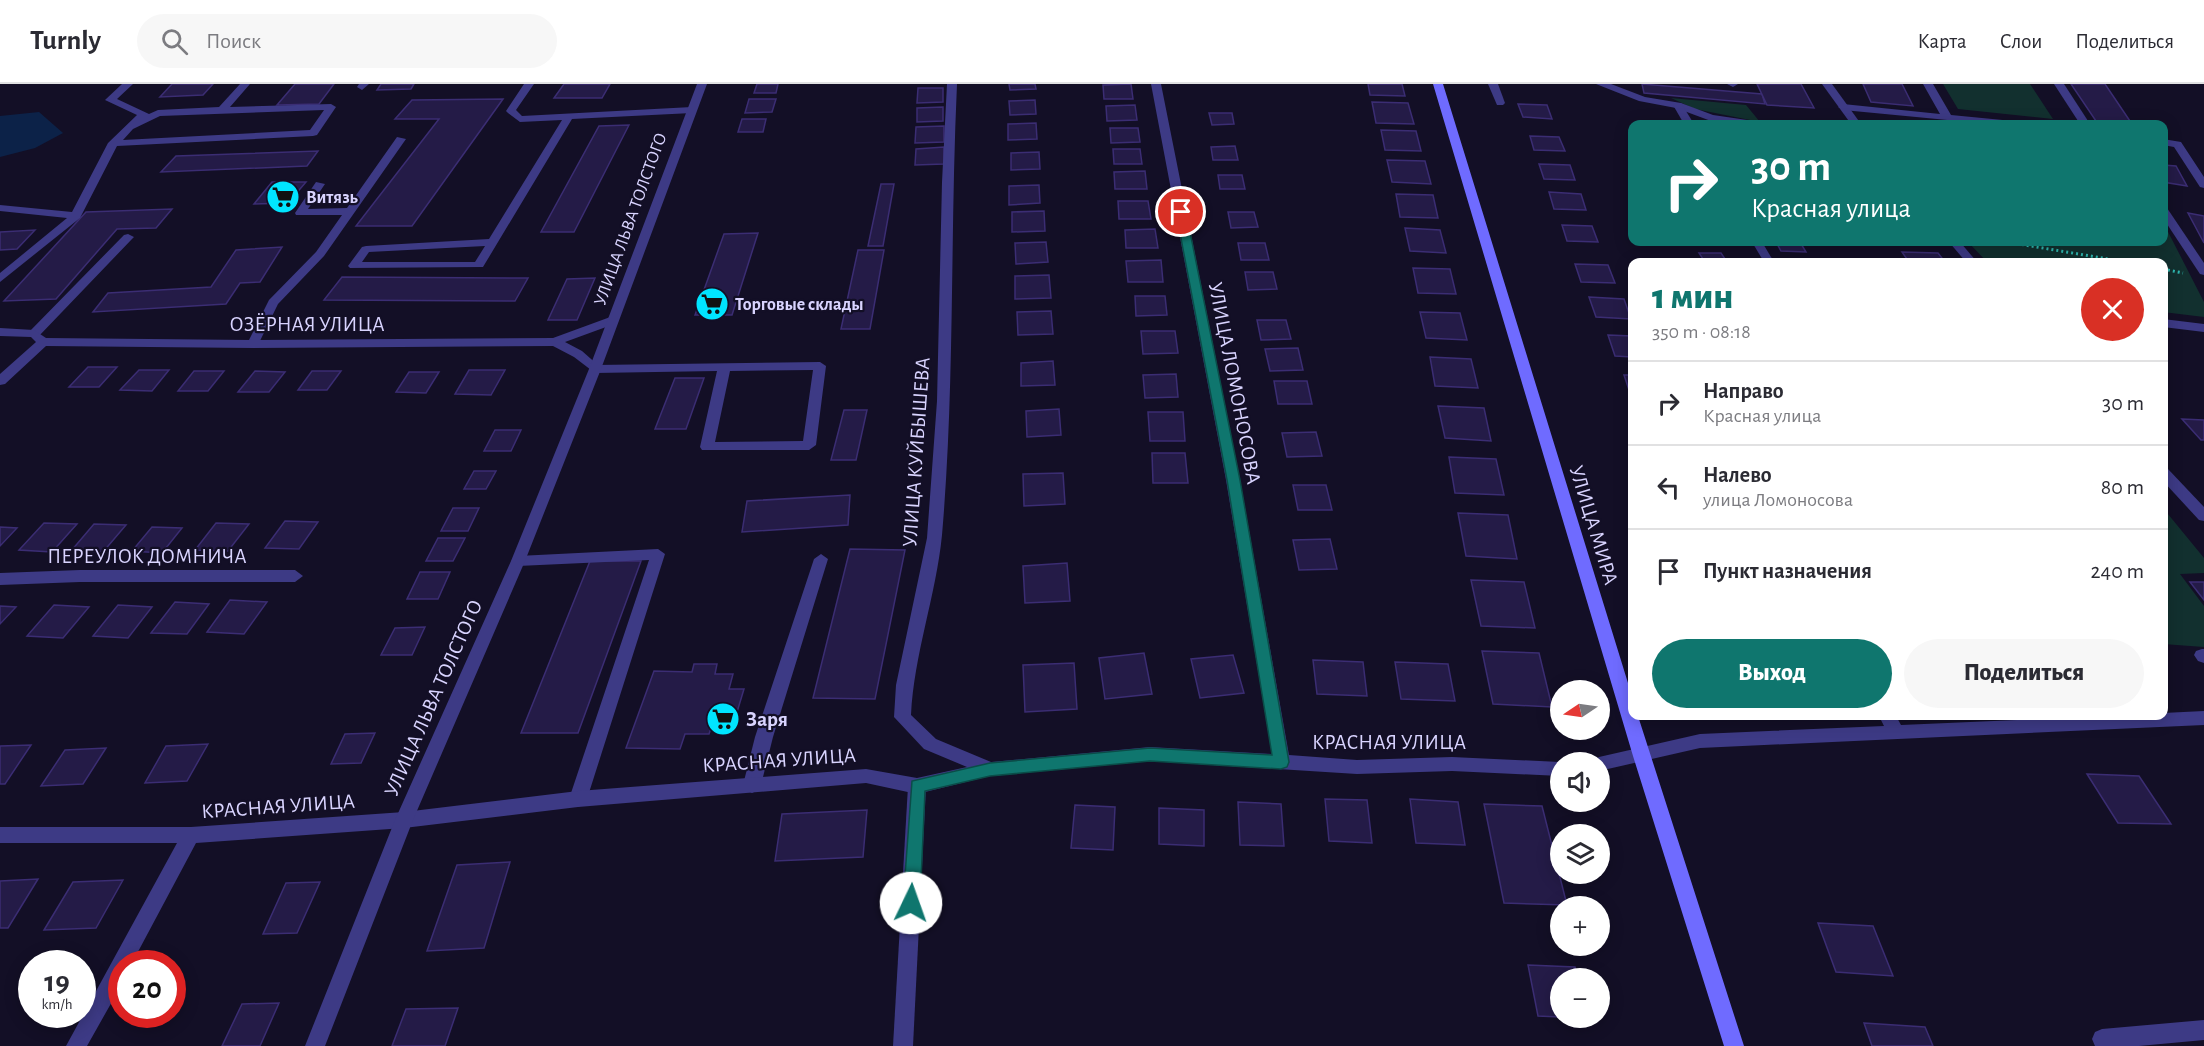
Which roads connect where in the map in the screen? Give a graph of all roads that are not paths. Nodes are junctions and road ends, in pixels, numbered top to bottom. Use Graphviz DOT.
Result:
graph roads {
  1 [pos="128,84"];
  2 [pos="245,84"];
  3 [pos="530,84"];
  4 [pos="702,84"];
  5 [pos="952,84"];
  6 [pos="1156,84"];
  7 [pos="1438,84"];
  8 [pos="1493,84"];
  9 [pos="1601,84"];
  10 [pos="1827,84"];
  11 [pos="1928,84"];
  12 [pos="2059,84"];
  13 [pos="1500,104"];
  14 [pos="1678,105"];
  15 [pos="1843,107"];
  16 [pos="222,110"];
  17 [pos="692,110"];
  18 [pos="569,116"];
  19 [pos="1947,117"];
  20 [pos="1687,120"];
  21 [pos="1725,120"];
  22 [pos="1853,120"];
  23 [pos="1975,120"];
  24 [pos="2082,120"];
  25 [pos="130,127"];
  26 [pos="401,139"];
  27 [pos="113,143"];
  28 [pos="2168,143"];
  29 [pos="320,184"];
  30 [pos="2204,185"];
  31 [pos="0,208"];
  32 [pos="350,211"];
  33 [pos="76,216"];
  34 [pos="2168,218"];
  35 [pos="128,237"];
  36 [pos="490,242"];
  37 [pos="1958,246"];
  38 [pos="1968,258"];
  39 [pos="2204,272"];
  40 [pos="0,279"];
  41 [pos="613,320"];
  42 [pos="2168,323"];
  43 [pos="2204,328"];
  44 [pos="0,333"];
  45 [pos="39,338"];
  46 [pos="555,342"];
  47 [pos="253,344"];
  48 [pos="724,368"];
  49 [pos="595,369"];
  50 [pos="0,381"];
  51 [pos="2168,477"];
  52 [pos="2204,516"];
  53 [pos="821,559"];
  54 [pos="518,561"];
  55 [pos="295,576"];
  56 [pos="0,579"];
  57 [pos="1628,710"];
  58 [pos="2204,718"];
  59 [pos="1631,720"];
  60 [pos="1889,720"];
  61 [pos="2163,720"];
  62 [pos="2168,720"];
  63 [pos="1897,733"];
  64 [pos="1642,756"];
  65 [pos="1281,762"];
  66 [pos="1610,762"];
  67 [pos="990,769"];
  68 [pos="1550,769"];
  69 [pos="752,784"];
  70 [pos="917,786"];
  71 [pos="578,799"];
  72 [pos="404,820"];
  73 [pos="0,835"];
  74 [pos="191,835"];
  75 [pos="129,950"];
  76 [pos="108,988"];
  77 [pos="2204,1030"];
  78 [pos="2102,1039"];
  79 [pos="76,1046"];
  80 [pos="315,1046"];
  81 [pos="903,1046"];
  82 [pos="1734,1046"];
  1 -- 25 [label="street"];
  2 -- 16 [label="street"];
  3 -- 18 [label="street"];
  4 -- 17 [label="street, УЛИЦА ЛЬВА ТОЛСТОГО"];
  5 -- 67 [label="street, УЛИЦА КУЙБЫШЕВА"];
  6 -- 65 [label="street, УЛИЦА ЛОМОНОСОВА"];
  7 -- 57 [label="main road, УЛИЦА МИРА"];
  8 -- 13 [label="street"];
  9 -- 14 [label="street"];
  10 -- 15 [label="street"];
  11 -- 19 [label="street"];
  12 -- 24 [label="street"];
  14 -- 20 [label="street"];
  14 -- 21 [label="street"];
  15 -- 19 [label="street"];
  15 -- 22 [label="street"];
  16 -- 25 [label="street"];
  16 -- 27 [label="street"];
  17 -- 18 [label="street"];
  17 -- 41 [label="street, УЛИЦА ЛЬВА ТОЛСТОГО"];
  18 -- 36 [label="street"];
  19 -- 23 [label="street"];
  25 -- 27 [label="street"];
  26 -- 32 [label="street"];
  27 -- 33 [label="street"];
  28 -- 30 [label="street"];
  29 -- 32 [label="street"];
  31 -- 33 [label="street"];
  32 -- 47 [label="street"];
  33 -- 40 [label="street"];
  34 -- 39 [label="street"];
  35 -- 45 [label="street"];
  36 -- 36 [label="street"];
  37 -- 38 [label="street"];
  41 -- 46 [label="street, ОЗЁРНАЯ УЛИЦА"];
  41 -- 49 [label="street, УЛИЦА ЛЬВА ТОЛСТОГО"];
  42 -- 43 [label="street"];
  44 -- 45 [label="street, ОЗЁРНАЯ УЛИЦА"];
  45 -- 47 [label="street, ОЗЁРНАЯ УЛИЦА"];
  45 -- 50 [label="street"];
  46 -- 47 [label="street, ОЗЁРНАЯ УЛИЦА"];
  46 -- 49 [label="street"];
  48 -- 48 [label="street"];
  48 -- 49 [label="street"];
  49 -- 54 [label="street, УЛИЦА ЛЬВА ТОЛСТОГО"];
  51 -- 52 [label="street"];
  53 -- 69 [label="street"];
  54 -- 71 [label="street"];
  54 -- 72 [label="street, УЛИЦА ЛЬВА ТОЛСТОГО"];
  55 -- 56 [label="street, ПЕРЕУЛОК ДОМНИЧА"];
  58 -- 62 [label="street"];
  59 -- 64 [label="main road, УЛИЦА МИРА"];
  60 -- 63 [label="street"];
  61 -- 63 [label="street"];
  63 -- 64 [label="street"];
  64 -- 66 [label="street"];
  64 -- 82 [label="main road, УЛИЦА МИРА"];
  65 -- 67 [label="street, КРАСНАЯ УЛИЦА"];
  65 -- 68 [label="street, КРАСНАЯ УЛИЦА"];
  67 -- 70 [label="street, КРАСНАЯ УЛИЦА"];
  69 -- 70 [label="street, КРАСНАЯ УЛИЦА"];
  69 -- 71 [label="street, КРАСНАЯ УЛИЦА"];
  70 -- 81 [label="street"];
  71 -- 72 [label="street, КРАСНАЯ УЛИЦА"];
  72 -- 74 [label="street, КРАСНАЯ УЛИЦА"];
  72 -- 80 [label="street, УЛИЦА ЛЬВА ТОЛСТОГО"];
  73 -- 74 [label="street, КРАСНАЯ УЛИЦА"];
  74 -- 75 [label="street"];
  76 -- 79 [label="street"];
  77 -- 78 [label="street"];
}
